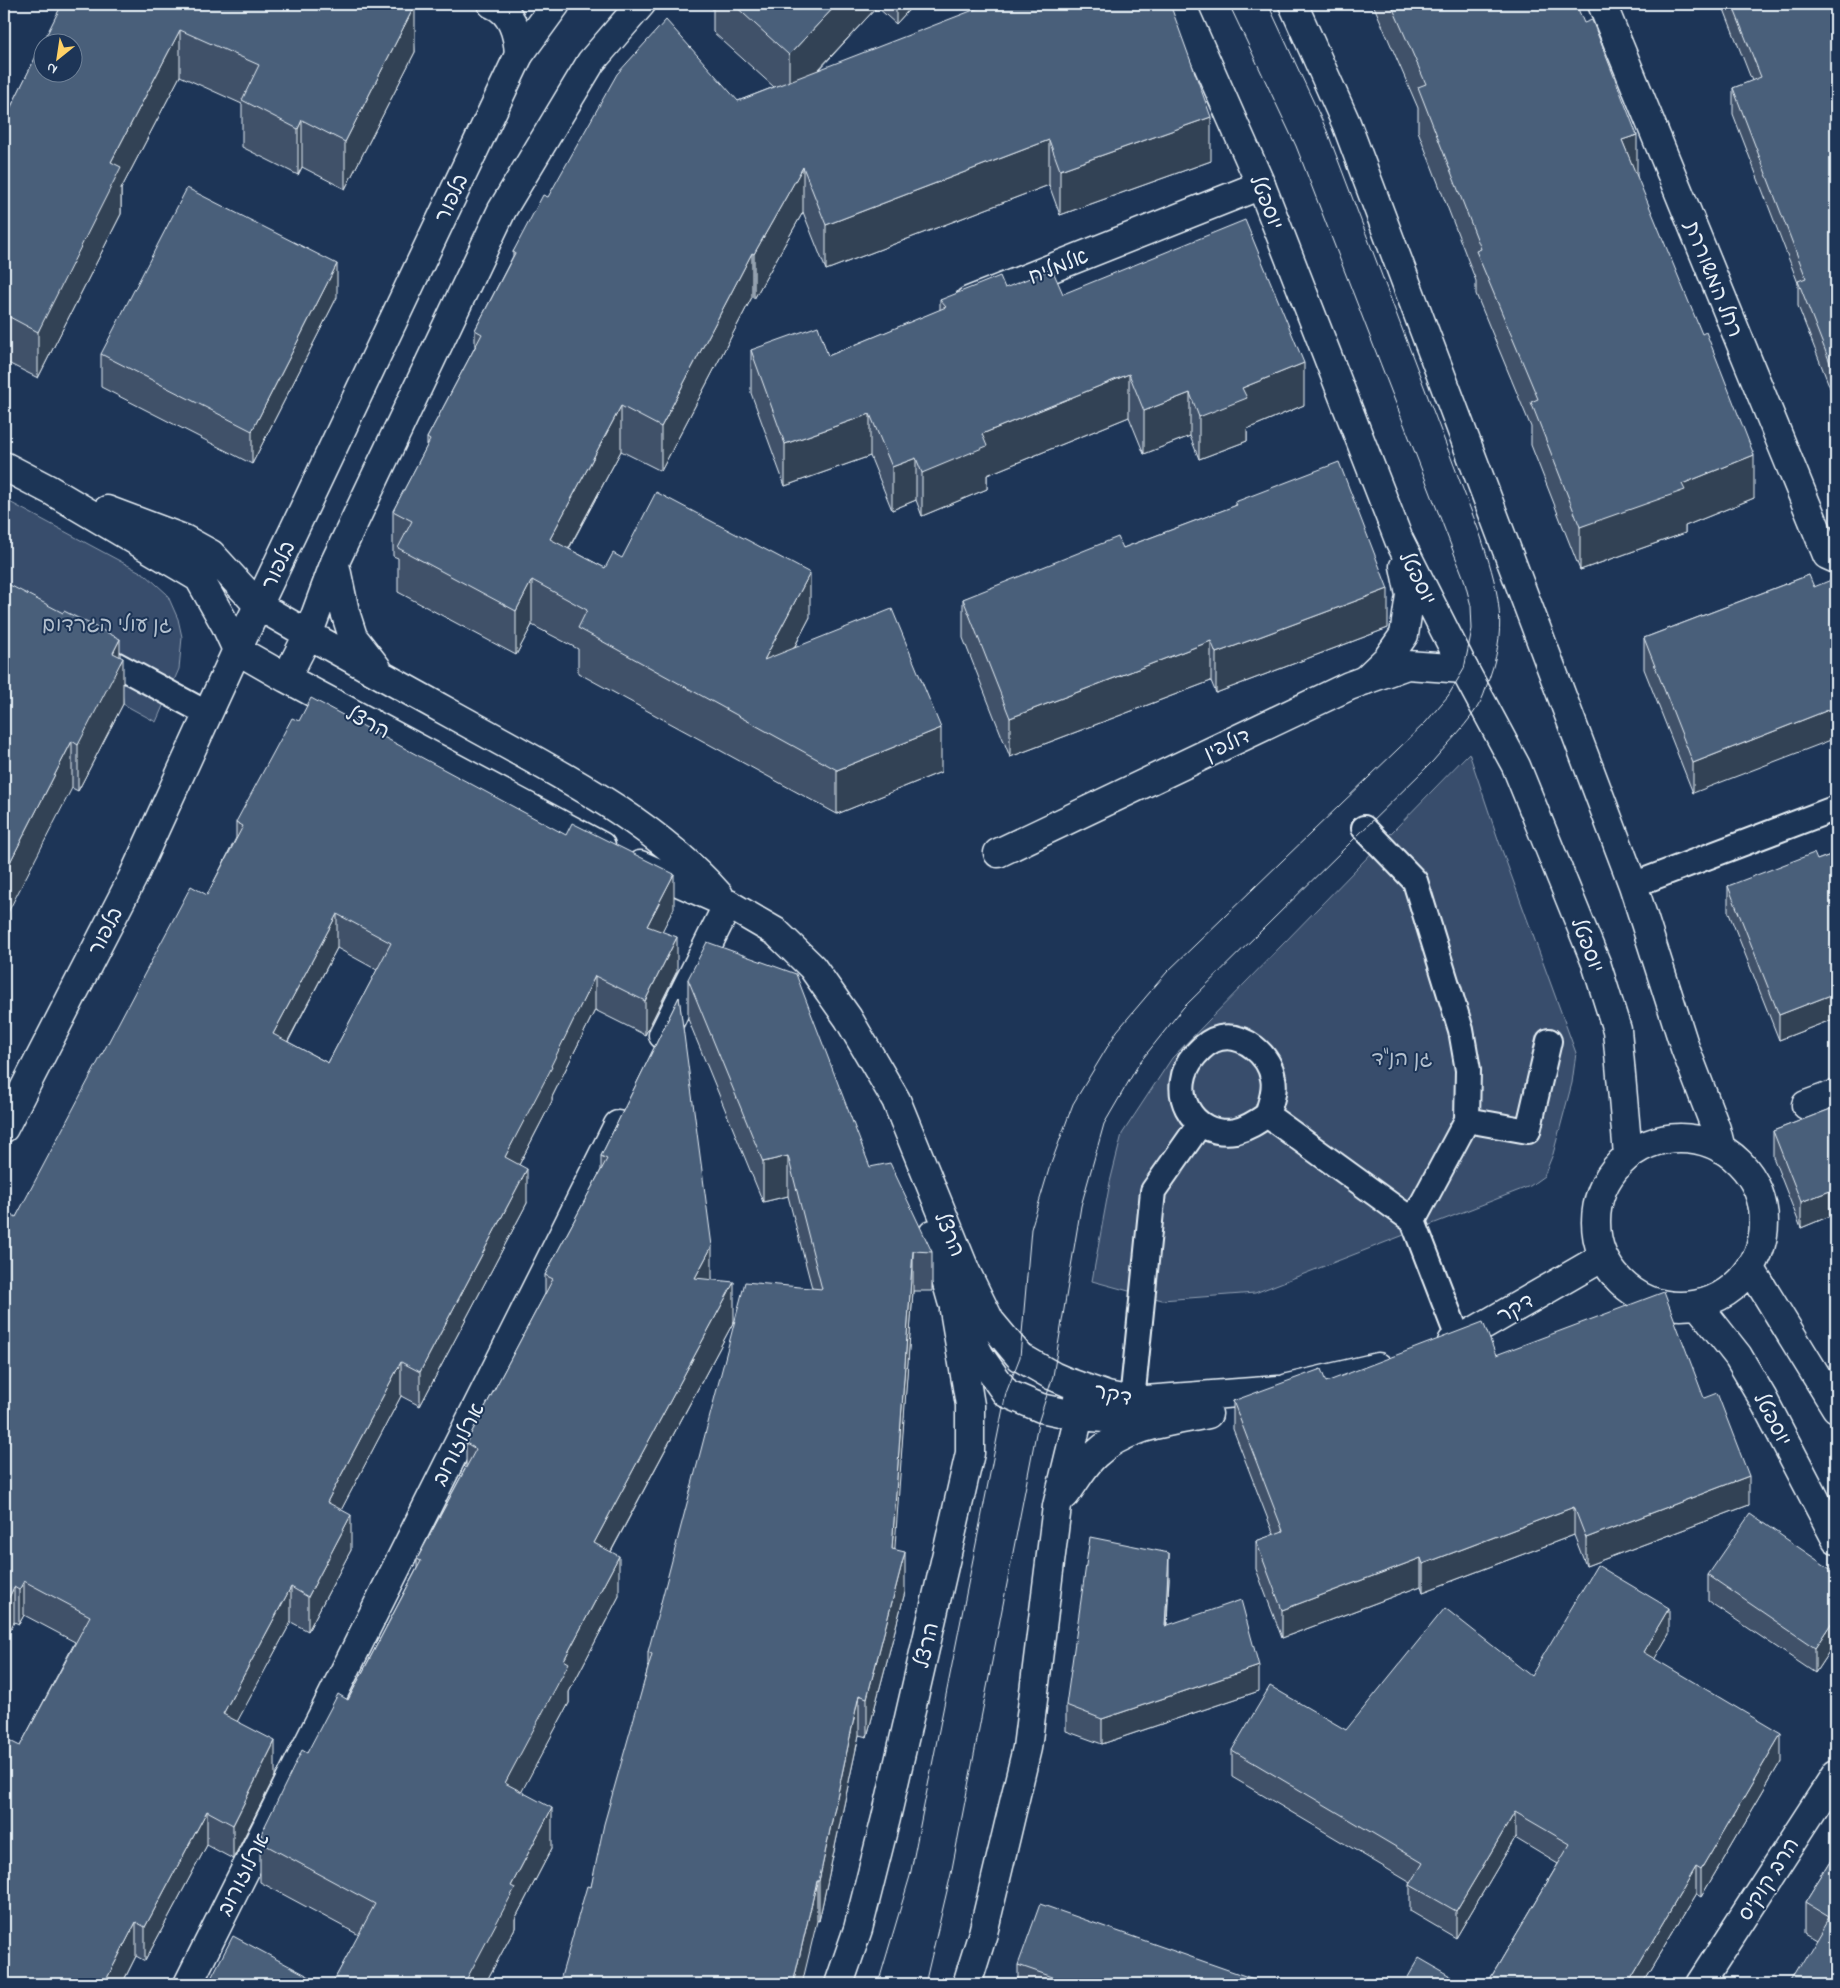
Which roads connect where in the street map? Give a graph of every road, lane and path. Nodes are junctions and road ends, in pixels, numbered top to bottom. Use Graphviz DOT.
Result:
graph roads {
  1 [pos="492,4"];
  2 [pos="556,4"];
  3 [pos="642,4"];
  4 [pos="1181,4"];
  5 [pos="1293,4"];
  6 [pos="1602,4"];
  7 [pos="519,55"];
  8 [pos="1261,185"];
  9 [pos="947,310"];
  10 [pos="4,466"];
  11 [pos="50,490"];
  12 [pos="1399,540"];
  13 [pos="1832,557"];
  14 [pos="335,562"];
  15 [pos="259,606"];
  16 [pos="308,634"];
  17 [pos="72,641"];
  18 [pos="237,650"];
  19 [pos="1464,669"];
  20 [pos="384,677"];
  21 [pos="286,678"];
  22 [pos="1365,680"];
  23 [pos="208,714"];
  24 [pos="1836,808"];
  25 [pos="1364,828"];
  26 [pos="998,853"];
  27 [pos="1633,885"];
  28 [pos="728,904"];
  29 [pos="1549,1042"];
  30 [pos="652,1056"];
  31 [pos="1836,1094"];
  32 [pos="896,1100"];
  33 [pos="630,1101"];
  34 [pos="1806,1105"];
  35 [pos="1267,1116"];
  36 [pos="1467,1120"];
  37 [pos="1200,1124"];
  38 [pos="4,1128"];
  39 [pos="1721,1149"];
  40 [pos="1628,1155"];
  41 [pos="1413,1221"];
  42 [pos="1603,1257"];
  43 [pos="1751,1269"];
  44 [pos="952,1301"];
  45 [pos="1698,1305"];
  46 [pos="1459,1340"];
  47 [pos="1432,1349"];
  48 [pos="1405,1358"];
  49 [pos="1067,1382"];
  50 [pos="1279,1390"];
  51 [pos="1132,1401"];
  52 [pos="1836,1408"];
  53 [pos="1208,1414"];
  54 [pos="1079,1416"];
  55 [pos="1057,1506"];
  56 [pos="1836,1540"];
  57 [pos="1836,1774"];
  58 [pos="188,1984"];
  59 [pos="839,1984"];
  60 [pos="968,1984"];
  61 [pos="1700,1984"];
  1 -- 7 [label="street"];
  2 -- 7 [label="street, בלפור"];
  3 -- 14 [label="street"];
  4 -- 8 [label="street, יוספטל"];
  5 -- 27 [label="street"];
  6 -- 13 [label="street, רחל המשוררת"];
  7 -- 15 [label="street, בלפור"];
  8 -- 9 [label="street, אלמליח"];
  8 -- 12 [label="street, יוספטל"];
  10 -- 11 [label="street, הרצל"];
  11 -- 15 [label="street, הרצל"];
  11 -- 18 [label="street, הרצל"];
  12 -- 19 [label="street, יוספטל"];
  12 -- 22 [label="street"];
  14 -- 16 [label="street"];
  14 -- 20 [label="street"];
  15 -- 16 [label="street, הרצל"];
  15 -- 18 [label="street, בלפור"];
  16 -- 20 [label="street, הרצל"];
  16 -- 21 [label="street"];
  17 -- 23 [label="street"];
  18 -- 21 [label="street, הרצל"];
  18 -- 23 [label="street, בלפור"];
  19 -- 22 [label="street, דולפין"];
  19 -- 40 [label="street, יוספטל"];
  20 -- 28 [label="street, הרצל"];
  21 -- 28 [label="street, הרצל"];
  22 -- 26 [label="street, דולפין"];
  23 -- 38 [label="street, בלפור"];
  24 -- 27 [label="street"];
  25 -- 36 [label="street"];
  27 -- 39 [label="street"];
  28 -- 30 [label="street"];
  28 -- 32 [label="street, הרצל"];
  29 -- 36 [label="street"];
  31 -- 34 [label="street"];
  32 -- 44 [label="street, הרצל"];
  32 -- 49 [label="street, הרצל"];
  33 -- 58 [label="street, ארלוזורוב"];
  35 -- 37 [label="street"];
  35 -- 37 [label="street"];
  35 -- 41 [label="street"];
  36 -- 41 [label="street"];
  37 -- 51 [label="street"];
  39 -- 40 [label="street"];
  39 -- 43 [label="street"];
  40 -- 42 [label="street"];
  41 -- 46 [label="street"];
  42 -- 45 [label="street"];
  42 -- 46 [label="street, דקר"];
  43 -- 45 [label="street"];
  43 -- 52 [label="street"];
  44 -- 54 [label="street, הרצל"];
  44 -- 59 [label="street, הרצל"];
  45 -- 56 [label="street, יוספטל"];
  46 -- 47 [label="street, דקר"];
  48 -- 50 [label="street, דקר"];
  49 -- 51 [label="street, דקר"];
  49 -- 54 [label="street"];
  50 -- 51 [label="street, דקר"];
  50 -- 53 [label="street, דקר"];
  53 -- 54 [label="street, דקר"];
  53 -- 55 [label="street"];
  54 -- 55 [label="street"];
  55 -- 60 [label="street"];
  57 -- 61 [label="street, הרב קוקיס"];
}
